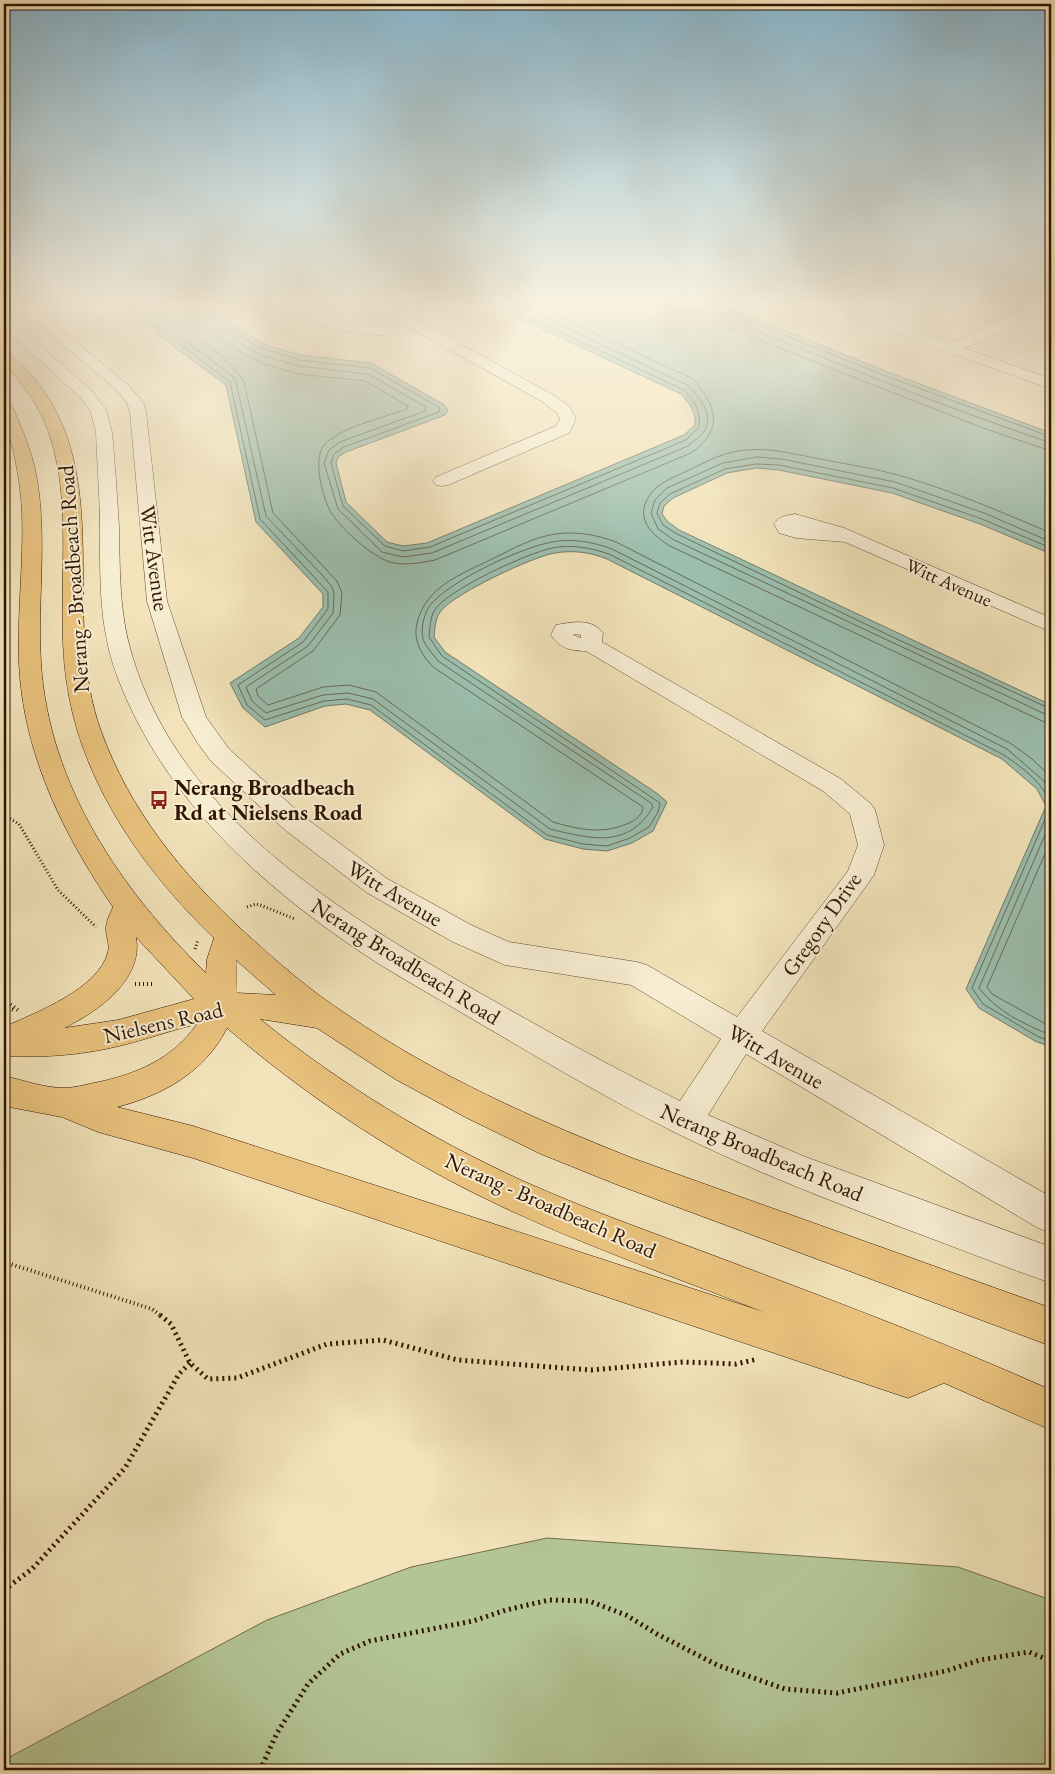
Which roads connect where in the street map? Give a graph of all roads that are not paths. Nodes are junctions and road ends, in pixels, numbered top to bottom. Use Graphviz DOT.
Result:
graph roads {
  1 [pos="35,390"];
  2 [pos="81,390"];
  3 [pos="124,390"];
  4 [pos="532,390"];
  5 [pos="4,406"];
  6 [pos="442,481"];
  7 [pos="848,537"];
  8 [pos="1051,626"];
  9 [pos="590,644"];
  10 [pos="127,906"];
  11 [pos="229,937"];
  12 [pos="221,1006"];
  13 [pos="322,1016"];
  14 [pos="741,1036"];
  15 [pos="4,1042"];
  16 [pos="4,1091"];
  17 [pos="64,1103"];
  18 [pos="685,1120"];
  19 [pos="1051,1216"];
  20 [pos="1051,1265"];
  21 [pos="1051,1327"];
  22 [pos="944,1364"];
  23 [pos="1051,1410"];
  1 -- 11 [label="main road, Nerang - Broadbeach Road"];
  2 -- 18 [label="street, Nerang Broadbeach Road"];
  3 -- 14 [label="street, Witt Avenue"];
  4 -- 6 [label="street"];
  5 -- 10 [label="main road, Nerang - Broadbeach Road"];
  7 -- 8 [label="street, Witt Avenue"];
  9 -- 14 [label="street, Gregory Drive"];
  10 -- 12 [label="main road, Nerang - Broadbeach Road"];
  10 -- 15 [label="main road"];
  11 -- 12 [label="main road"];
  11 -- 13 [label="main road, Nerang - Broadbeach Road"];
  12 -- 13 [label="main road, Nielsens Road"];
  12 -- 15 [label="main road, Nielsens Road"];
  12 -- 17 [label="main road"];
  12 -- 22 [label="main road, Nerang - Broadbeach Road"];
  13 -- 21 [label="main road, Nerang - Broadbeach Road"];
  14 -- 18 [label="street, Gregory Drive"];
  14 -- 19 [label="street, Witt Avenue"];
  16 -- 17 [label="main road"];
  17 -- 22 [label="main road"];
  18 -- 20 [label="street, Nerang Broadbeach Road"];
  22 -- 23 [label="main road, Nerang - Broadbeach Road"];
}
